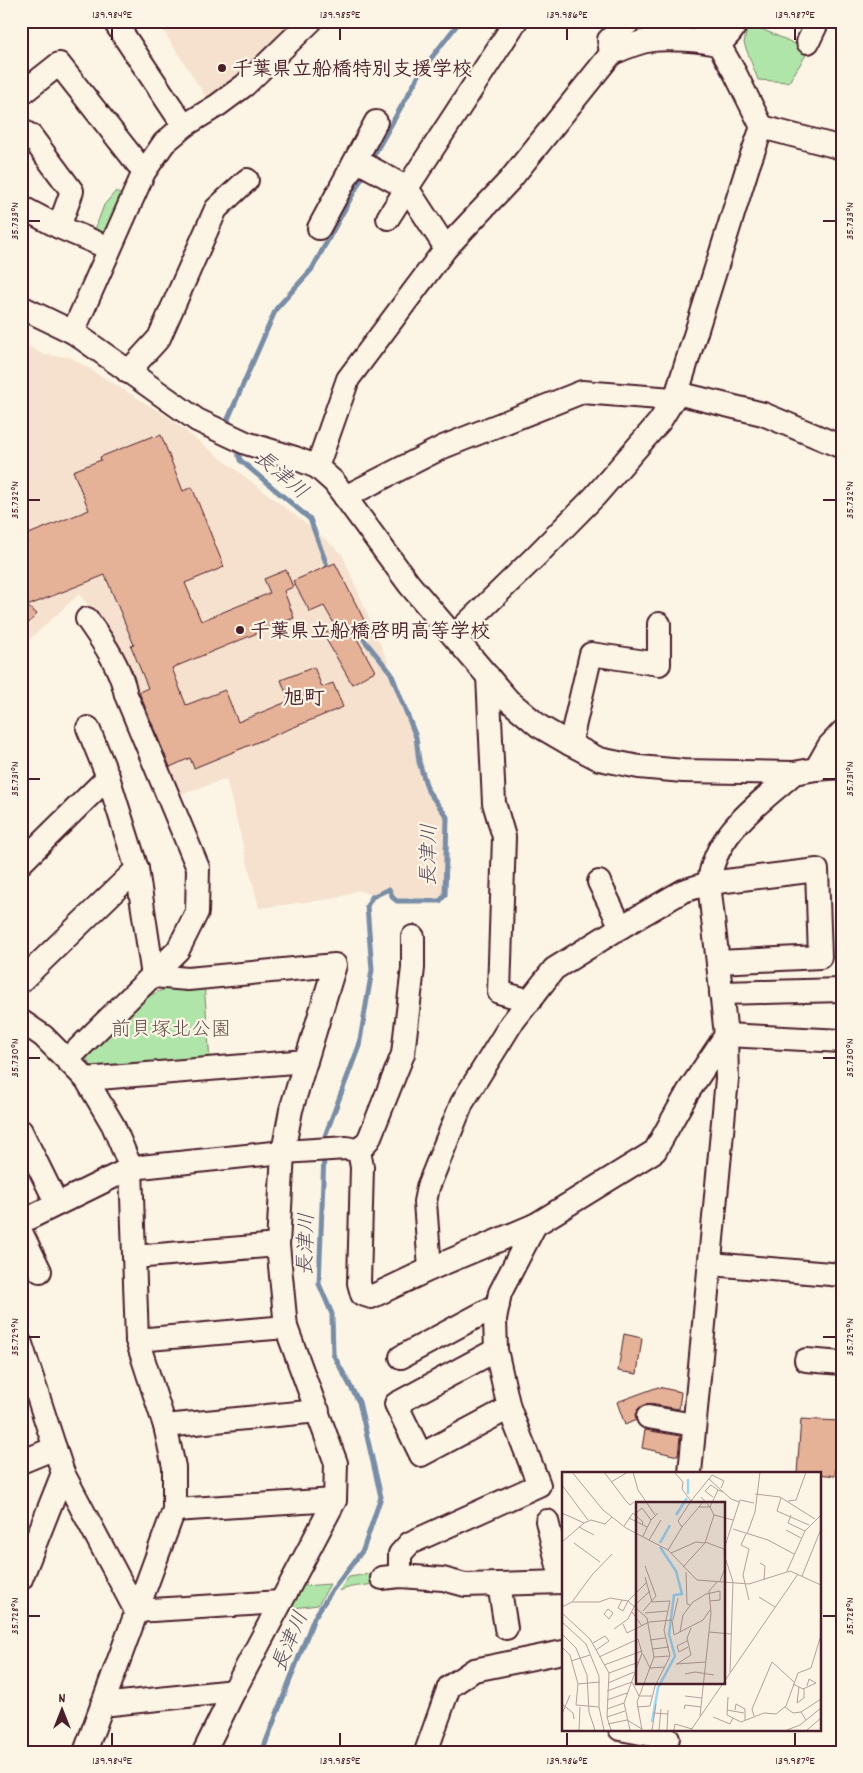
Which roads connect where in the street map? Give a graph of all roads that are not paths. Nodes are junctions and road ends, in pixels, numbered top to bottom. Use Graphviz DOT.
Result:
graph roads {
  1 [pos="114,21"];
  2 [pos="311,21"];
  3 [pos="516,21"];
  4 [pos="630,21"];
  5 [pos="701,21"];
  6 [pos="737,21"];
  7 [pos="818,21"];
  8 [pos="808,42"];
  9 [pos="718,45"];
  10 [pos="611,54"];
  11 [pos="21,94"];
  12 [pos="376,122"];
  13 [pos="184,126"];
  14 [pos="762,127"];
  15 [pos="21,130"];
  16 [pos="842,148"];
  17 [pos="356,160"];
  18 [pos="144,172"];
  19 [pos="247,180"];
  20 [pos="408,188"];
  21 [pos="21,207"];
  22 [pos="388,218"];
  23 [pos="59,227"];
  24 [pos="319,228"];
  25 [pos="109,248"];
  26 [pos="446,248"];
  27 [pos="21,307"];
  28 [pos="72,332"];
  29 [pos="128,372"];
  30 [pos="675,396"];
  31 [pos="842,447"];
  32 [pos="317,467"];
  33 [pos="345,497"];
  34 [pos="87,619"];
  35 [pos="659,624"];
  36 [pos="454,636"];
  37 [pos="488,676"];
  38 [pos="88,728"];
  39 [pos="842,732"];
  40 [pos="570,744"];
  41 [pos="842,767"];
  42 [pos="816,769"];
  43 [pos="794,773"];
  44 [pos="108,777"];
  45 [pos="21,863"];
  46 [pos="137,869"];
  47 [pos="599,882"];
  48 [pos="708,883"];
  49 [pos="621,927"];
  50 [pos="413,936"];
  51 [pos="718,962"];
  52 [pos="153,976"];
  53 [pos="21,981"];
  54 [pos="842,990"];
  55 [pos="722,993"];
  56 [pos="530,1001"];
  57 [pos="21,1021"];
  58 [pos="726,1035"];
  59 [pos="842,1041"];
  60 [pos="68,1059"];
  61 [pos="306,1061"];
  62 [pos="86,1079"];
  63 [pos="21,1130"];
  64 [pos="360,1151"];
  65 [pos="283,1152"];
  66 [pos="131,1168"];
  67 [pos="57,1204"];
  68 [pos="21,1222"];
  69 [pos="535,1225"];
  70 [pos="21,1232"];
  71 [pos="278,1245"];
  72 [pos="134,1257"];
  73 [pos="711,1264"];
  74 [pos="430,1269"];
  75 [pos="40,1271"];
  76 [pos="842,1275"];
  77 [pos="498,1305"];
  78 [pos="286,1328"];
  79 [pos="137,1340"];
  80 [pos="21,1344"];
  81 [pos="496,1350"];
  82 [pos="401,1357"];
  83 [pos="806,1360"];
  84 [pos="842,1363"];
  85 [pos="509,1408"];
  86 [pos="318,1411"];
  87 [pos="648,1417"];
  88 [pos="694,1424"];
  89 [pos="165,1426"];
  90 [pos="55,1448"];
  91 [pos="21,1462"];
  92 [pos="690,1472"];
  93 [pos="63,1473"];
  94 [pos="335,1500"];
  95 [pos="174,1510"];
  96 [pos="547,1521"];
  97 [pos="27,1553"];
  98 [pos="562,1578"];
  99 [pos="21,1579"];
  100 [pos="562,1582"];
  101 [pos="499,1584"];
  102 [pos="281,1602"];
  103 [pos="136,1611"];
  104 [pos="506,1628"];
  105 [pos="562,1652"];
  106 [pos="234,1691"];
  107 [pos="102,1705"];
  108 [pos="624,1730"];
  109 [pos="668,1740"];
  110 [pos="85,1752"];
  111 [pos="204,1752"];
  112 [pos="426,1752"];
  1 -- 13 [label="street"];
  2 -- 13 [label="street"];
  3 -- 20 [label="street"];
  4 -- 10 [label="street"];
  5 -- 9 [label="street"];
  6 -- 9 [label="street"];
  7 -- 8 [label="street"];
  9 -- 10 [label="street"];
  9 -- 14 [label="street"];
  10 -- 26 [label="street"];
  11 -- 18 [label="street"];
  12 -- 17 [label="street"];
  13 -- 18 [label="street"];
  14 -- 16 [label="street"];
  14 -- 30 [label="street"];
  15 -- 23 [label="street"];
  17 -- 20 [label="street"];
  17 -- 24 [label="street"];
  18 -- 25 [label="street"];
  19 -- 29 [label="street"];
  20 -- 22 [label="street"];
  20 -- 26 [label="street"];
  21 -- 23 [label="street"];
  23 -- 25 [label="street"];
  25 -- 28 [label="street"];
  26 -- 32 [label="street"];
  27 -- 28 [label="street"];
  28 -- 29 [label="street"];
  29 -- 32 [label="street"];
  30 -- 31 [label="street"];
  30 -- 33 [label="street"];
  30 -- 36 [label="street"];
  32 -- 33 [label="street"];
  33 -- 36 [label="street"];
  34 -- 52 [label="street"];
  35 -- 40 [label="street"];
  36 -- 37 [label="street"];
  37 -- 40 [label="street"];
  37 -- 56 [label="street"];
  38 -- 44 [label="street"];
  39 -- 42 [label="street"];
  40 -- 43 [label="street"];
  41 -- 42 [label="street"];
  42 -- 43 [label="street"];
  43 -- 48 [label="street"];
  44 -- 45 [label="street"];
  44 -- 46 [label="street"];
  46 -- 52 [label="street"];
  46 -- 53 [label="street"];
  47 -- 49 [label="street"];
  48 -- 49 [label="street"];
  48 -- 51 [label="street"];
  48 -- 51 [label="street"];
  49 -- 56 [label="street"];
  50 -- 64 [label="street"];
  51 -- 55 [label="street"];
  52 -- 60 [label="street"];
  52 -- 61 [label="street"];
  54 -- 55 [label="street"];
  55 -- 58 [label="street"];
  56 -- 74 [label="street"];
  57 -- 60 [label="street"];
  58 -- 59 [label="street"];
  58 -- 69 [label="street"];
  58 -- 73 [label="street"];
  60 -- 62 [label="street"];
  61 -- 62 [label="street"];
  61 -- 65 [label="street"];
  62 -- 66 [label="street"];
  63 -- 67 [label="street"];
  64 -- 65 [label="street"];
  64 -- 74 [label="street"];
  65 -- 66 [label="street"];
  65 -- 71 [label="street"];
  66 -- 67 [label="street"];
  66 -- 72 [label="street"];
  67 -- 68 [label="street"];
  69 -- 74 [label="street"];
  69 -- 77 [label="street"];
  70 -- 75 [label="street"];
  71 -- 72 [label="street"];
  71 -- 78 [label="street"];
  72 -- 79 [label="street"];
  73 -- 76 [label="street"];
  73 -- 88 [label="street"];
  77 -- 81 [label="street"];
  77 -- 82 [label="street"];
  78 -- 79 [label="street"];
  78 -- 86 [label="street"];
  79 -- 89 [label="street"];
  80 -- 90 [label="street"];
  81 -- 85 [label="street"];
  81 -- 85 [label="street"];
  83 -- 84 [label="street"];
  85 -- 101 [label="street"];
  86 -- 89 [label="street"];
  86 -- 94 [label="street"];
  87 -- 88 [label="street"];
  88 -- 92 [label="street"];
  89 -- 95 [label="street"];
  90 -- 91 [label="street"];
  90 -- 93 [label="street"];
  93 -- 97 [label="street"];
  93 -- 103 [label="street"];
  94 -- 95 [label="street"];
  94 -- 102 [label="street"];
  95 -- 103 [label="street"];
  96 -- 98 [label="street"];
  97 -- 99 [label="street"];
  100 -- 101 [label="street"];
  101 -- 104 [label="street"];
  102 -- 103 [label="street"];
  102 -- 106 [label="street"];
  103 -- 107 [label="street"];
  105 -- 112 [label="street"];
  106 -- 107 [label="street"];
  106 -- 111 [label="street"];
  107 -- 110 [label="street"];
  108 -- 109 [label="street"];
}
